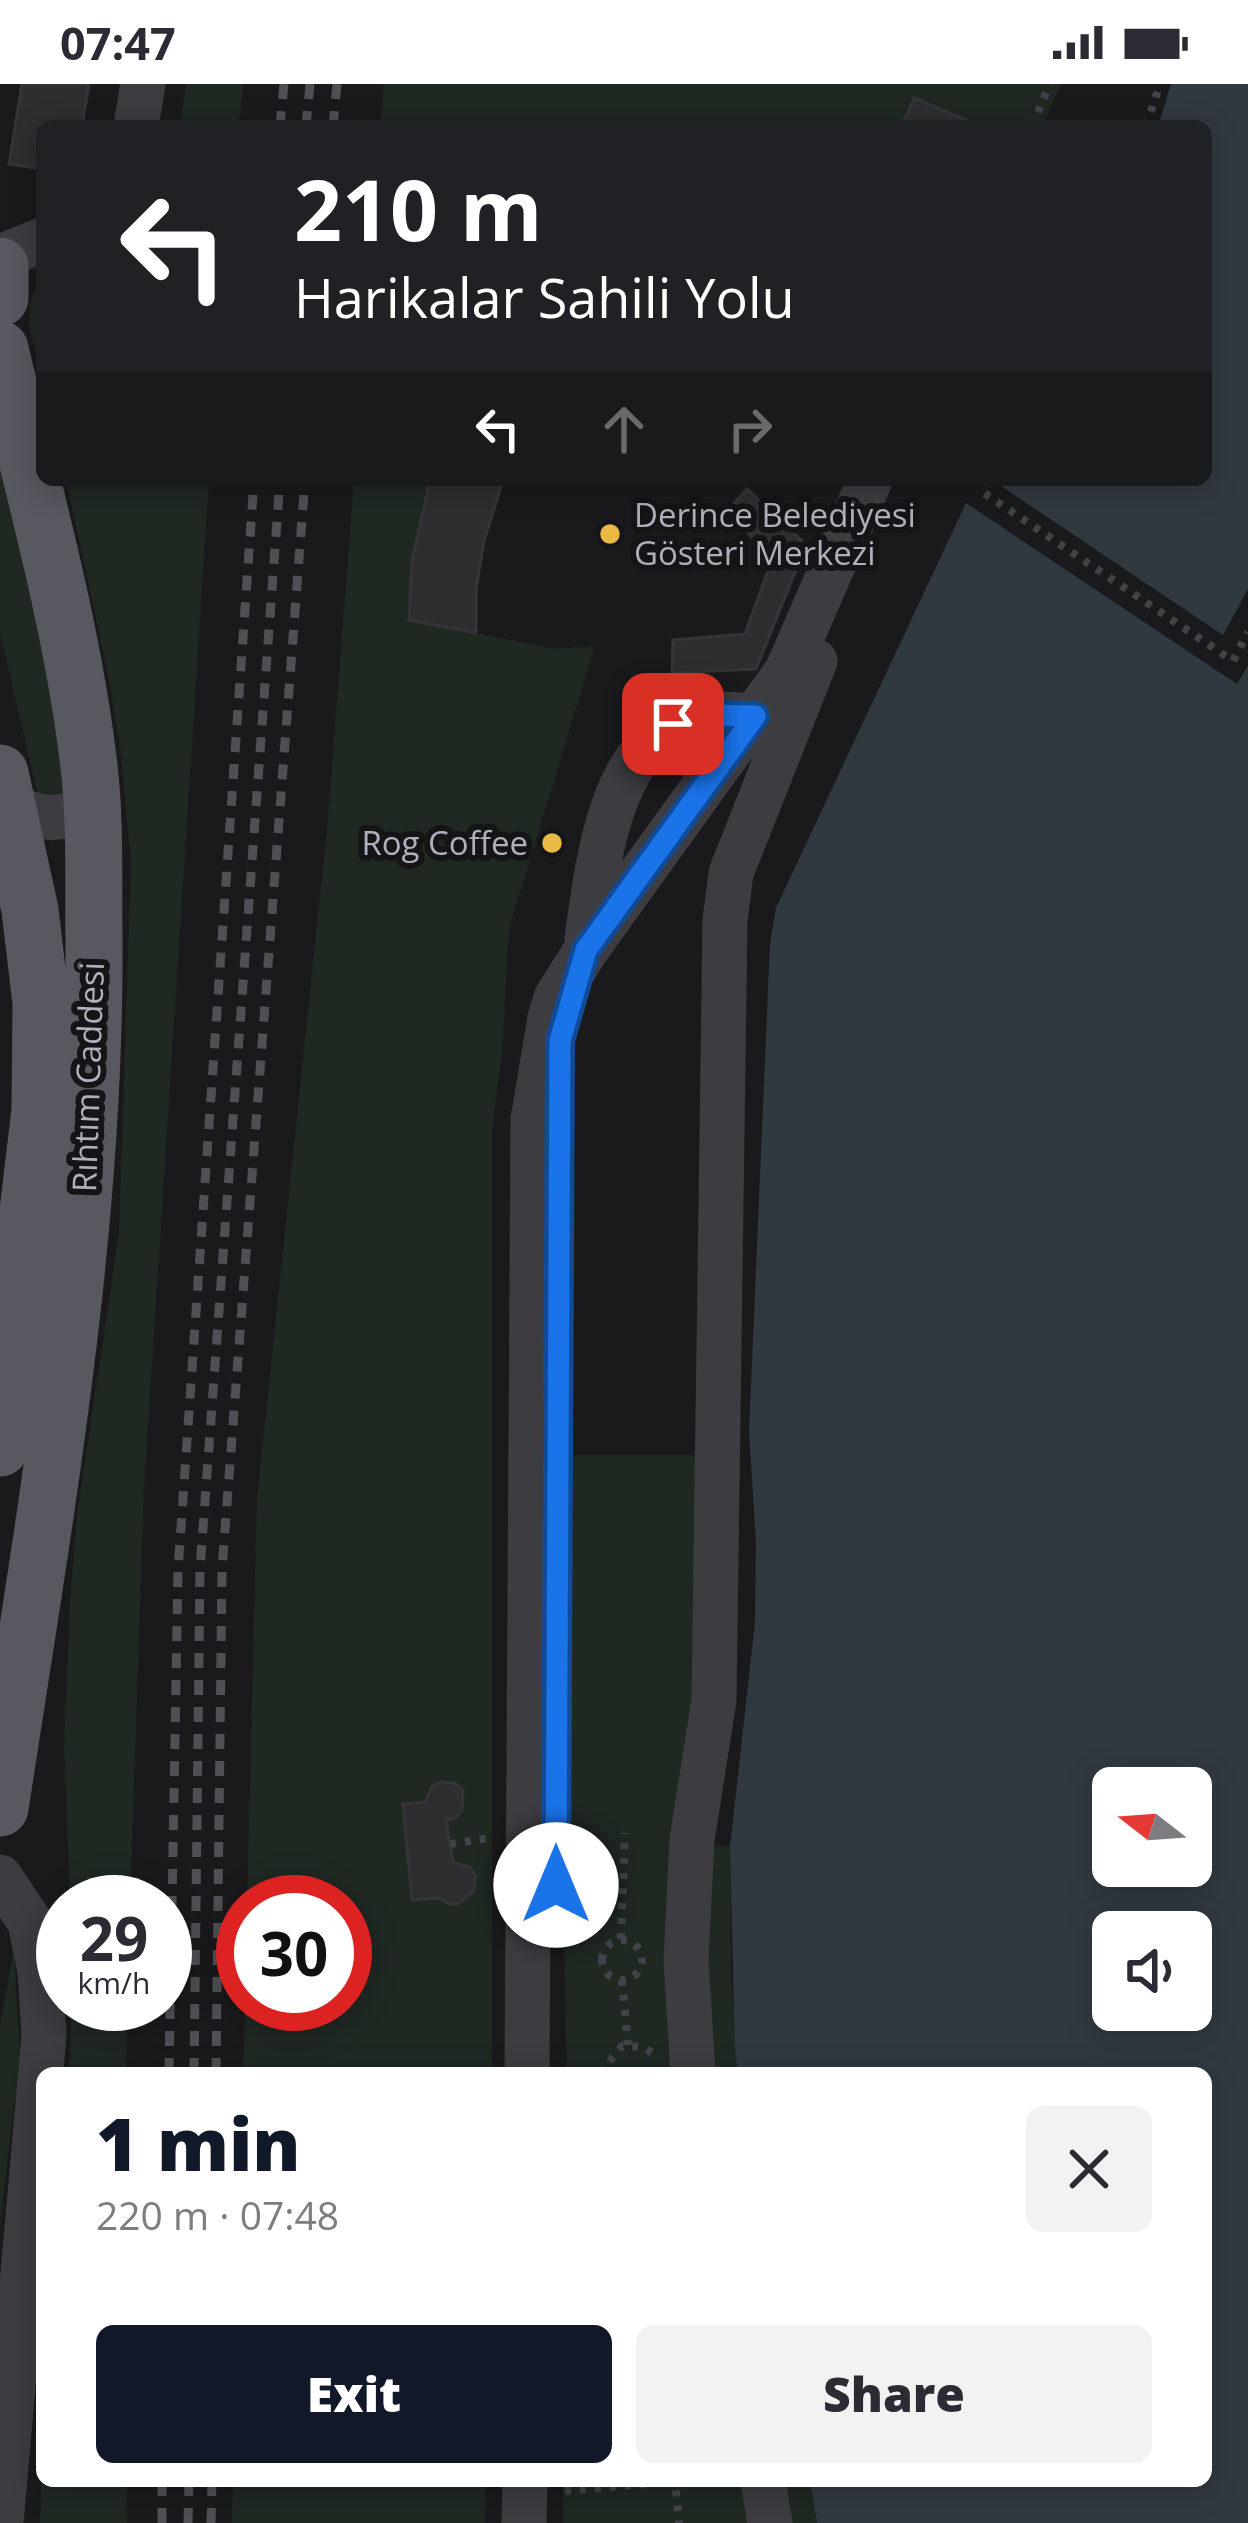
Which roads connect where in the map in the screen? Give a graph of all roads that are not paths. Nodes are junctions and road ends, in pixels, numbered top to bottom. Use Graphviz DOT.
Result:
graph roads {
  1 [pos="143,84"];
  2 [pos="137,120"];
  3 [pos="36,242"];
  4 [pos="0,257"];
  5 [pos="0,266"];
  6 [pos="0,298"];
  7 [pos="0,349"];
  8 [pos="868,486"];
  9 [pos="819,623"];
  10 [pos="755,716"];
  11 [pos="2,794"];
  12 [pos="92,806"];
  13 [pos="586,950"];
  14 [pos="0,1448"];
  15 [pos="0,1808"];
  16 [pos="0,1876"];
  17 [pos="41,2067"];
  18 [pos="527,2067"];
  19 [pos="554,2067"];
  20 [pos="693,2067"];
  21 [pos="36,2126"];
  22 [pos="764,2487"];
  23 [pos="546,2494"];
  24 [pos="1,2523"];
  25 [pos="524,2523"];
  26 [pos="770,2523"];
  1 -- 2 [label="street"];
  3 -- 4 [label="street"];
  5 -- 6 [label="main road"];
  7 -- 12 [label="main road, Rıhtım Caddesi"];
  8 -- 9 [label="street"];
  9 -- 10 [label="street"];
  9 -- 20 [label="street"];
  10 -- 13 [label="street"];
  10 -- 13 [label="street"];
  11 -- 12 [label="street"];
  11 -- 14 [label="main road, Rıhtım Caddesi"];
  12 -- 15 [label="main road, Rıhtım Caddesi"];
  13 -- 18 [label="street"];
  13 -- 19 [label="street"];
  16 -- 17 [label="street"];
  21 -- 24 [label="street"];
  22 -- 26 [label="street"];
  23 -- 25 [label="street"];
}
